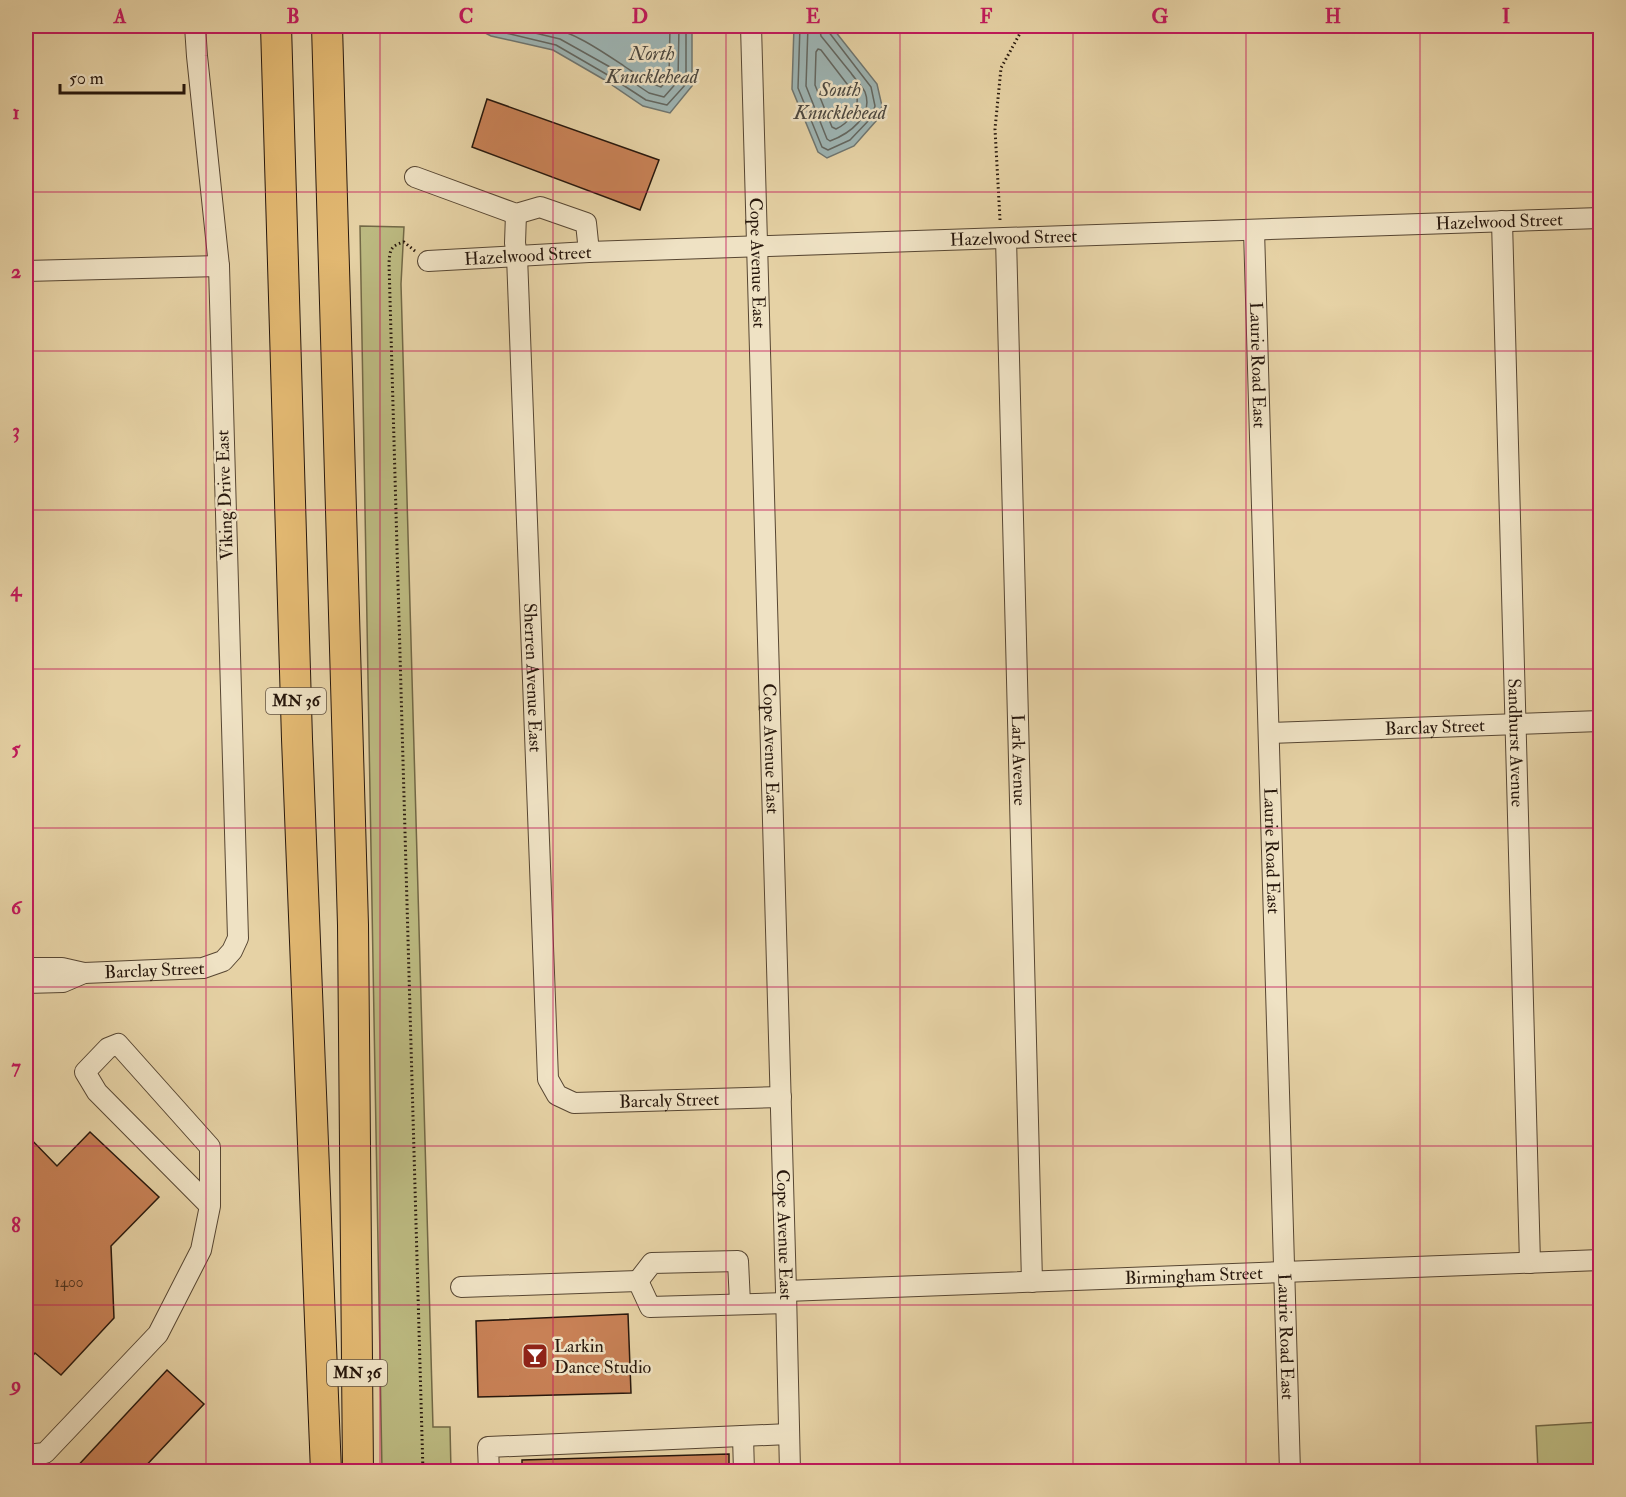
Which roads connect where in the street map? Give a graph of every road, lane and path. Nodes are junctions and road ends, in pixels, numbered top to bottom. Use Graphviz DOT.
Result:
graph roads {
  1 [pos="195,26"];
  2 [pos="276,26"];
  3 [pos="327,26"];
  4 [pos="751,26"];
  5 [pos="1024,26"];
  6 [pos="415,177"];
  7 [pos="516,213"];
  8 [pos="1600,218"];
  9 [pos="1502,221"];
  10 [pos="1254,230"];
  11 [pos="1003,231"];
  12 [pos="757,247"];
  13 [pos="588,252"];
  14 [pos="517,256"];
  15 [pos="428,261"];
  16 [pos="219,266"];
  17 [pos="26,271"];
  18 [pos="1600,722"];
  19 [pos="1516,724"];
  20 [pos="1269,733"];
  21 [pos="223,962"];
  22 [pos="26,968"];
  23 [pos="84,973"];
  24 [pos="26,983"];
  25 [pos="557,1095"];
  26 [pos="781,1097"];
  27 [pos="210,1206"];
  28 [pos="1600,1260"];
  29 [pos="1530,1263"];
  30 [pos="1285,1272"];
  31 [pos="356,1274"];
  32 [pos="638,1281"];
  33 [pos="1032,1282"];
  34 [pos="461,1287"];
  35 [pos="786,1297"];
  36 [pos="740,1303"];
  37 [pos="321,1376"];
  38 [pos="789,1434"];
  39 [pos="743,1436"];
  40 [pos="26,1455"];
  41 [pos="312,1472"];
  42 [pos="326,1472"];
  43 [pos="358,1472"];
  44 [pos="369,1472"];
  45 [pos="423,1472"];
  46 [pos="489,1472"];
  47 [pos="744,1472"];
  48 [pos="790,1472"];
  49 [pos="1290,1472"];
  1 -- 16 [label="street, Viking Drive East"];
  2 -- 37 [label="highway, MN 36"];
  3 -- 31 [label="highway, MN 36"];
  4 -- 12 [label="street, Cope Avenue East"];
  5 -- 11 [label="path"];
  6 -- 7 [label="street"];
  7 -- 13 [label="street"];
  7 -- 14 [label="street, Sherren Avenue East"];
  8 -- 9 [label="street, Hazelwood Street"];
  9 -- 10 [label="street, Hazelwood Street"];
  9 -- 19 [label="street, Sandhurst Avenue"];
  10 -- 11 [label="street, Hazelwood Street"];
  10 -- 20 [label="street, Laurie Road East"];
  11 -- 12 [label="street, Hazelwood Street"];
  11 -- 33 [label="street, Lark Avenue"];
  12 -- 13 [label="street, Hazelwood Street"];
  12 -- 26 [label="street, Cope Avenue East"];
  13 -- 14 [label="street, Hazelwood Street"];
  14 -- 15 [label="street, Hazelwood Street"];
  14 -- 25 [label="street, Sherren Avenue East"];
  15 -- 45 [label="path"];
  16 -- 17 [label="street"];
  16 -- 21 [label="street, Viking Drive East"];
  18 -- 19 [label="street, Barclay Street"];
  19 -- 20 [label="street, Barclay Street"];
  19 -- 29 [label="street, Sandhurst Avenue"];
  20 -- 30 [label="street, Laurie Road East"];
  21 -- 23 [label="street, Barclay Street"];
  22 -- 23 [label="street, Barclay Street"];
  23 -- 24 [label="street, Barclay Street"];
  25 -- 26 [label="street, Barcaly Street"];
  26 -- 35 [label="street, Cope Avenue East"];
  27 -- 27 [label="street"];
  27 -- 40 [label="street"];
  28 -- 29 [label="street, Birmingham Street"];
  29 -- 30 [label="street, Birmingham Street"];
  30 -- 33 [label="street, Birmingham Street"];
  30 -- 49 [label="street, Laurie Road East"];
  31 -- 43 [label="highway, MN 36"];
  31 -- 44 [label="highway"];
  32 -- 34 [label="street"];
  32 -- 36 [label="street, Birmingham Street"];
  32 -- 36 [label="street"];
  33 -- 35 [label="street, Birmingham Street"];
  35 -- 36 [label="street, Birmingham Street"];
  35 -- 38 [label="street, Cope Avenue East"];
  37 -- 41 [label="highway"];
  37 -- 42 [label="highway, MN 36"];
  38 -- 39 [label="street"];
  38 -- 48 [label="street, Cope Avenue East"];
  39 -- 46 [label="street"];
  39 -- 47 [label="street"];
}
